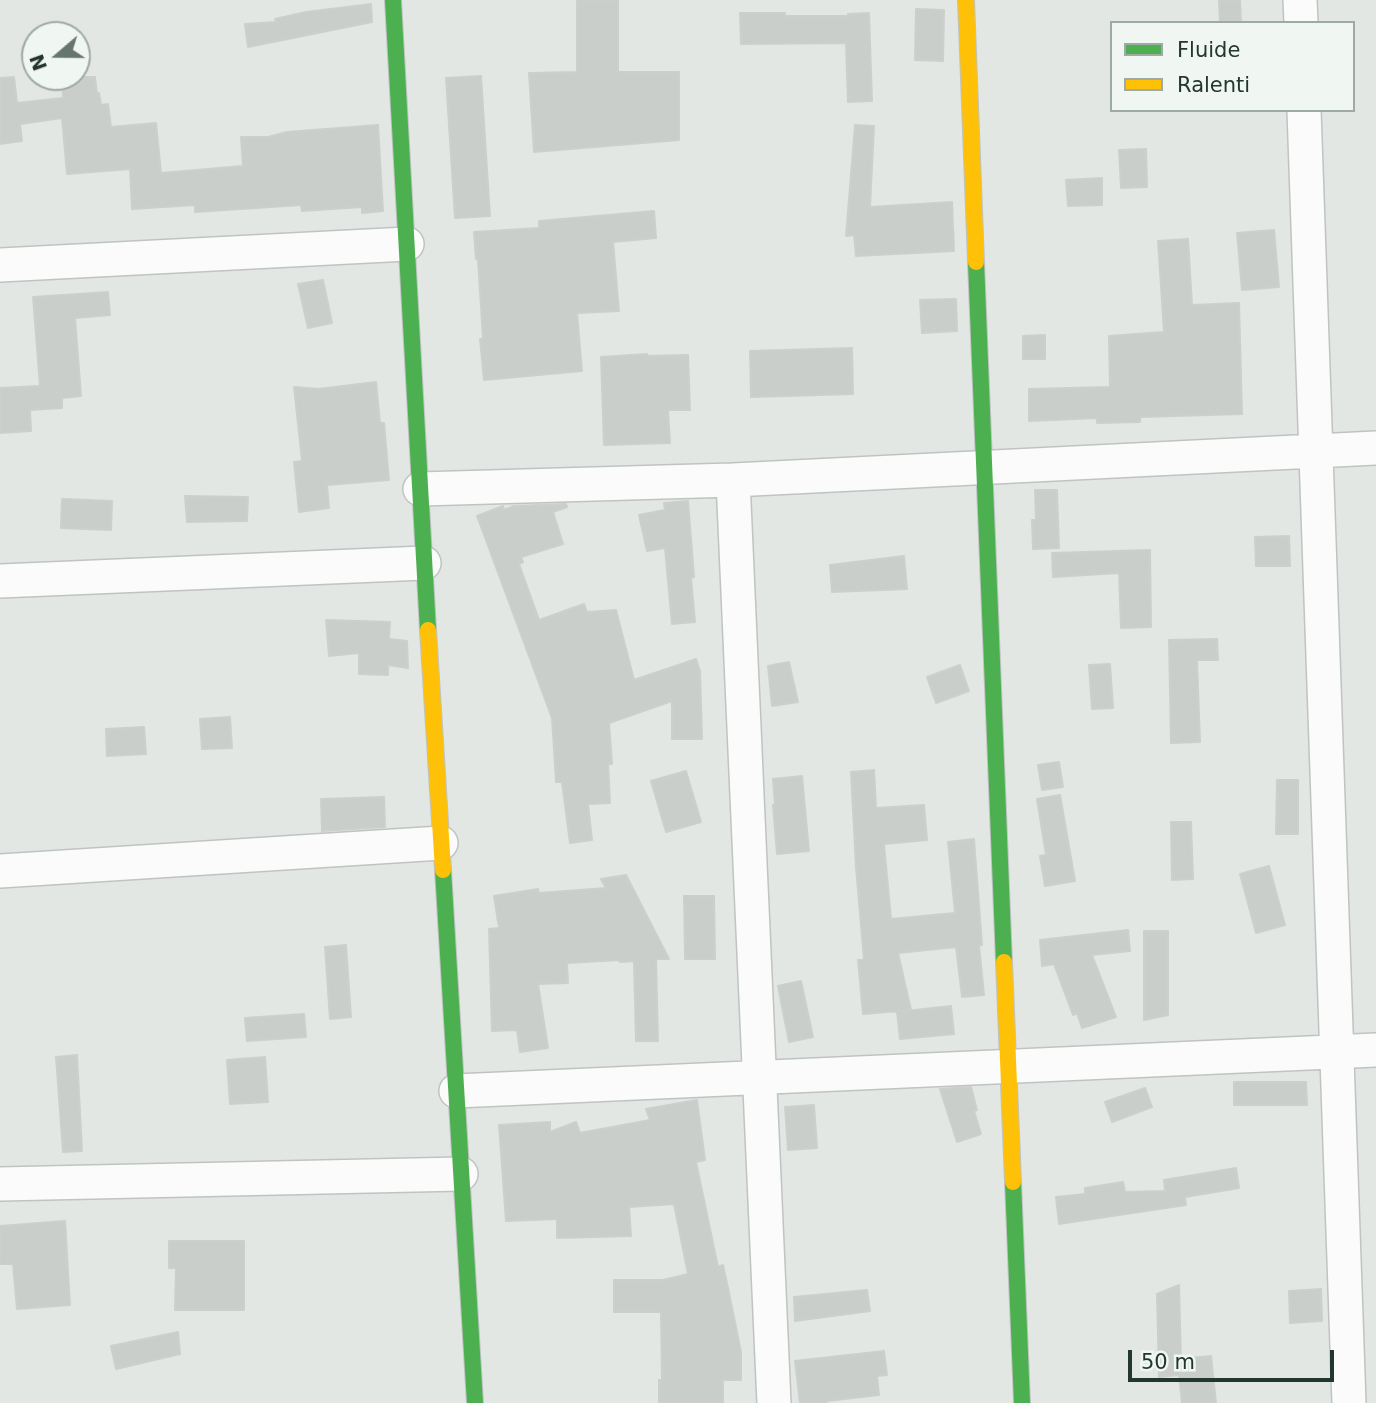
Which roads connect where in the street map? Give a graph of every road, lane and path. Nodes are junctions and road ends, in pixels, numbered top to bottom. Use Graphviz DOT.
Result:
graph roads {
  1 [pos="393,0"];
  2 [pos="966,0"];
  3 [pos="1300,0"];
  4 [pos="1301,21"];
  5 [pos="1304,112"];
  6 [pos="407,244"];
  7 [pos="0,265"];
  8 [pos="1376,448"];
  9 [pos="1316,451"];
  10 [pos="984,467"];
  11 [pos="733,480"];
  12 [pos="420,489"];
  13 [pos="424,563"];
  14 [pos="0,581"];
  15 [pos="441,843"];
  16 [pos="0,871"];
  17 [pos="1376,1050"];
  18 [pos="1337,1052"];
  19 [pos="1008,1067"];
  20 [pos="760,1078"];
  21 [pos="456,1091"];
  22 [pos="461,1174"];
  23 [pos="0,1184"];
  24 [pos="475,1403"];
  25 [pos="774,1403"];
  26 [pos="1022,1403"];
  27 [pos="1349,1403"];
  1 -- 6 [label="main road"];
  2 -- 10 [label="main road"];
  3 -- 4 [label="street"];
  5 -- 9 [label="street"];
  6 -- 7 [label="street"];
  6 -- 12 [label="main road"];
  8 -- 9 [label="street"];
  9 -- 10 [label="street"];
  9 -- 18 [label="street"];
  10 -- 11 [label="street"];
  10 -- 19 [label="main road"];
  11 -- 12 [label="street"];
  11 -- 20 [label="street"];
  12 -- 13 [label="main road"];
  13 -- 14 [label="street"];
  13 -- 15 [label="main road"];
  15 -- 16 [label="street"];
  15 -- 21 [label="main road"];
  17 -- 18 [label="street"];
  18 -- 19 [label="street"];
  18 -- 27 [label="street"];
  19 -- 20 [label="street"];
  19 -- 26 [label="main road"];
  20 -- 21 [label="street"];
  20 -- 25 [label="street"];
  21 -- 22 [label="main road"];
  22 -- 23 [label="street"];
  22 -- 24 [label="main road"];
}
